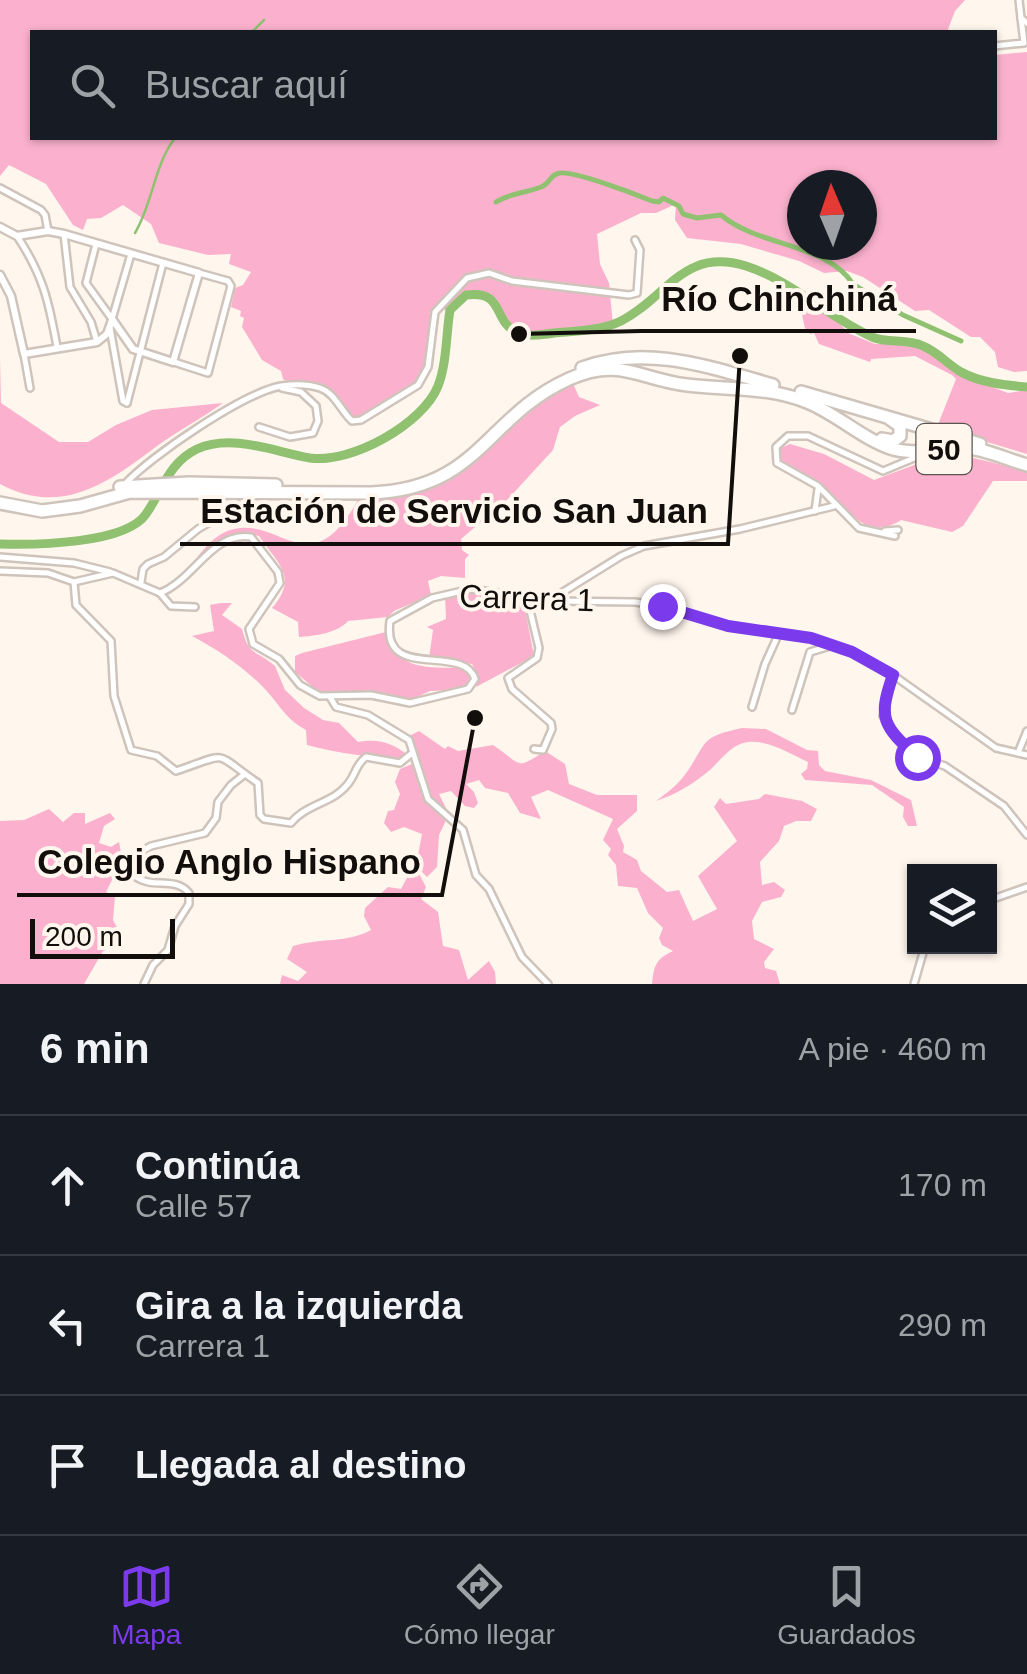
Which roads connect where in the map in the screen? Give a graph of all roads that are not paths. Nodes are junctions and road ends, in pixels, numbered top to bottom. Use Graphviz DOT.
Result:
graph roads {
  1 [pos="1019,0"];
  2 [pos="1024,21"];
  3 [pos="997,46"];
  4 [pos="0,188"];
  5 [pos="0,229"];
  6 [pos="48,231"];
  7 [pos="64,234"];
  8 [pos="17,236"];
  9 [pos="636,240"];
  10 [pos="96,244"];
  11 [pos="130,254"];
  12 [pos="163,263"];
  13 [pos="198,274"];
  14 [pos="0,275"];
  15 [pos="111,323"];
  16 [pos="97,342"];
  17 [pos="57,347"];
  18 [pos="24,354"];
  19 [pos="140,354"];
  20 [pos="174,362"];
  21 [pos="698,365"];
  22 [pos="280,386"];
  23 [pos="692,386"];
  24 [pos="30,388"];
  25 [pos="885,416"];
  26 [pos="259,426"];
  27 [pos="864,434"];
  28 [pos="894,448"];
  29 [pos="942,450"];
  30 [pos="1027,461"];
  31 [pos="898,466"];
  32 [pos="123,486"];
  33 [pos="818,486"];
  34 [pos="189,487"];
  35 [pos="145,488"];
  36 [pos="261,492"];
  37 [pos="0,499"];
  38 [pos="837,506"];
  39 [pos="815,511"];
  40 [pos="896,533"];
  41 [pos="0,557"];
  42 [pos="0,572"];
  43 [pos="114,572"];
  44 [pos="74,582"];
  45 [pos="141,582"];
  46 [pos="160,593"];
  47 [pos="528,598"];
  48 [pos="550,601"];
  49 [pos="194,607"];
  50 [pos="779,632"];
  51 [pos="834,645"];
  52 [pos="893,675"];
  53 [pos="330,696"];
  54 [pos="752,707"];
  55 [pos="792,710"];
  56 [pos="1027,731"];
  57 [pos="534,749"];
  58 [pos="1018,753"];
  59 [pos="1027,754"];
  60 [pos="409,758"];
  61 [pos="245,774"];
  62 [pos="1027,835"];
  63 [pos="1027,887"];
  64 [pos="997,898"];
  65 [pos="923,954"];
  66 [pos="144,984"];
  67 [pos="548,984"];
  68 [pos="914,984"];
  1 -- 2 [label="street"];
  2 -- 3 [label="street"];
  4 -- 6 [label="street"];
  5 -- 8 [label="street"];
  6 -- 7 [label="street"];
  6 -- 8 [label="street"];
  7 -- 10 [label="street"];
  7 -- 16 [label="street"];
  8 -- 17 [label="street"];
  9 -- 22 [label="street"];
  10 -- 11 [label="street"];
  10 -- 15 [label="street"];
  11 -- 12 [label="street"];
  11 -- 15 [label="street"];
  12 -- 13 [label="street"];
  12 -- 19 [label="street"];
  13 -- 20 [label="street"];
  13 -- 20 [label="street"];
  14 -- 18 [label="street"];
  15 -- 16 [label="street"];
  15 -- 19 [label="street"];
  15 -- 19 [label="street"];
  16 -- 17 [label="street"];
  17 -- 18 [label="street"];
  18 -- 24 [label="street"];
  19 -- 20 [label="street"];
  21 -- 23 [label="highway"];
  21 -- 25 [label="highway, 50"];
  21 -- 34 [label="highway, 50"];
  22 -- 26 [label="street"];
  22 -- 32 [label="street"];
  23 -- 27 [label="highway, 50"];
  23 -- 36 [label="highway, 50"];
  25 -- 27 [label="highway"];
  25 -- 30 [label="highway, 50"];
  27 -- 28 [label="highway, 50"];
  28 -- 29 [label="highway, 50"];
  28 -- 31 [label="street"];
  29 -- 30 [label="highway, 50"];
  29 -- 31 [label="street"];
  31 -- 33 [label="street"];
  32 -- 35 [label="highway, 50"];
  32 -- 37 [label="highway, 50"];
  33 -- 38 [label="street"];
  33 -- 39 [label="street"];
  34 -- 35 [label="highway, 50"];
  34 -- 36 [label="highway, 50"];
  35 -- 37 [label="highway, 50"];
  36 -- 45 [label="street"];
  38 -- 39 [label="street"];
  38 -- 40 [label="street"];
  39 -- 48 [label="street"];
  41 -- 43 [label="street"];
  42 -- 44 [label="street"];
  43 -- 44 [label="street"];
  43 -- 45 [label="street"];
  44 -- 61 [label="street"];
  45 -- 46 [label="street"];
  46 -- 49 [label="street"];
  46 -- 53 [label="street"];
  47 -- 48 [label="street, Carrera 1"];
  47 -- 53 [label="street, Carrera 1"];
  47 -- 57 [label="street"];
  48 -- 50 [label="street, Carrera 1"];
  50 -- 51 [label="street, Carrera 1"];
  50 -- 54 [label="street"];
  51 -- 52 [label="street, Carrera 1"];
  51 -- 55 [label="street"];
  52 -- 58 [label="street, Carrera 1"];
  52 -- 62 [label="street"];
  53 -- 60 [label="street"];
  56 -- 58 [label="street"];
  58 -- 59 [label="street, Carrera 1"];
  60 -- 61 [label="street"];
  60 -- 67 [label="street"];
  61 -- 66 [label="street"];
  63 -- 64 [label="street"];
  65 -- 68 [label="street"];
}
